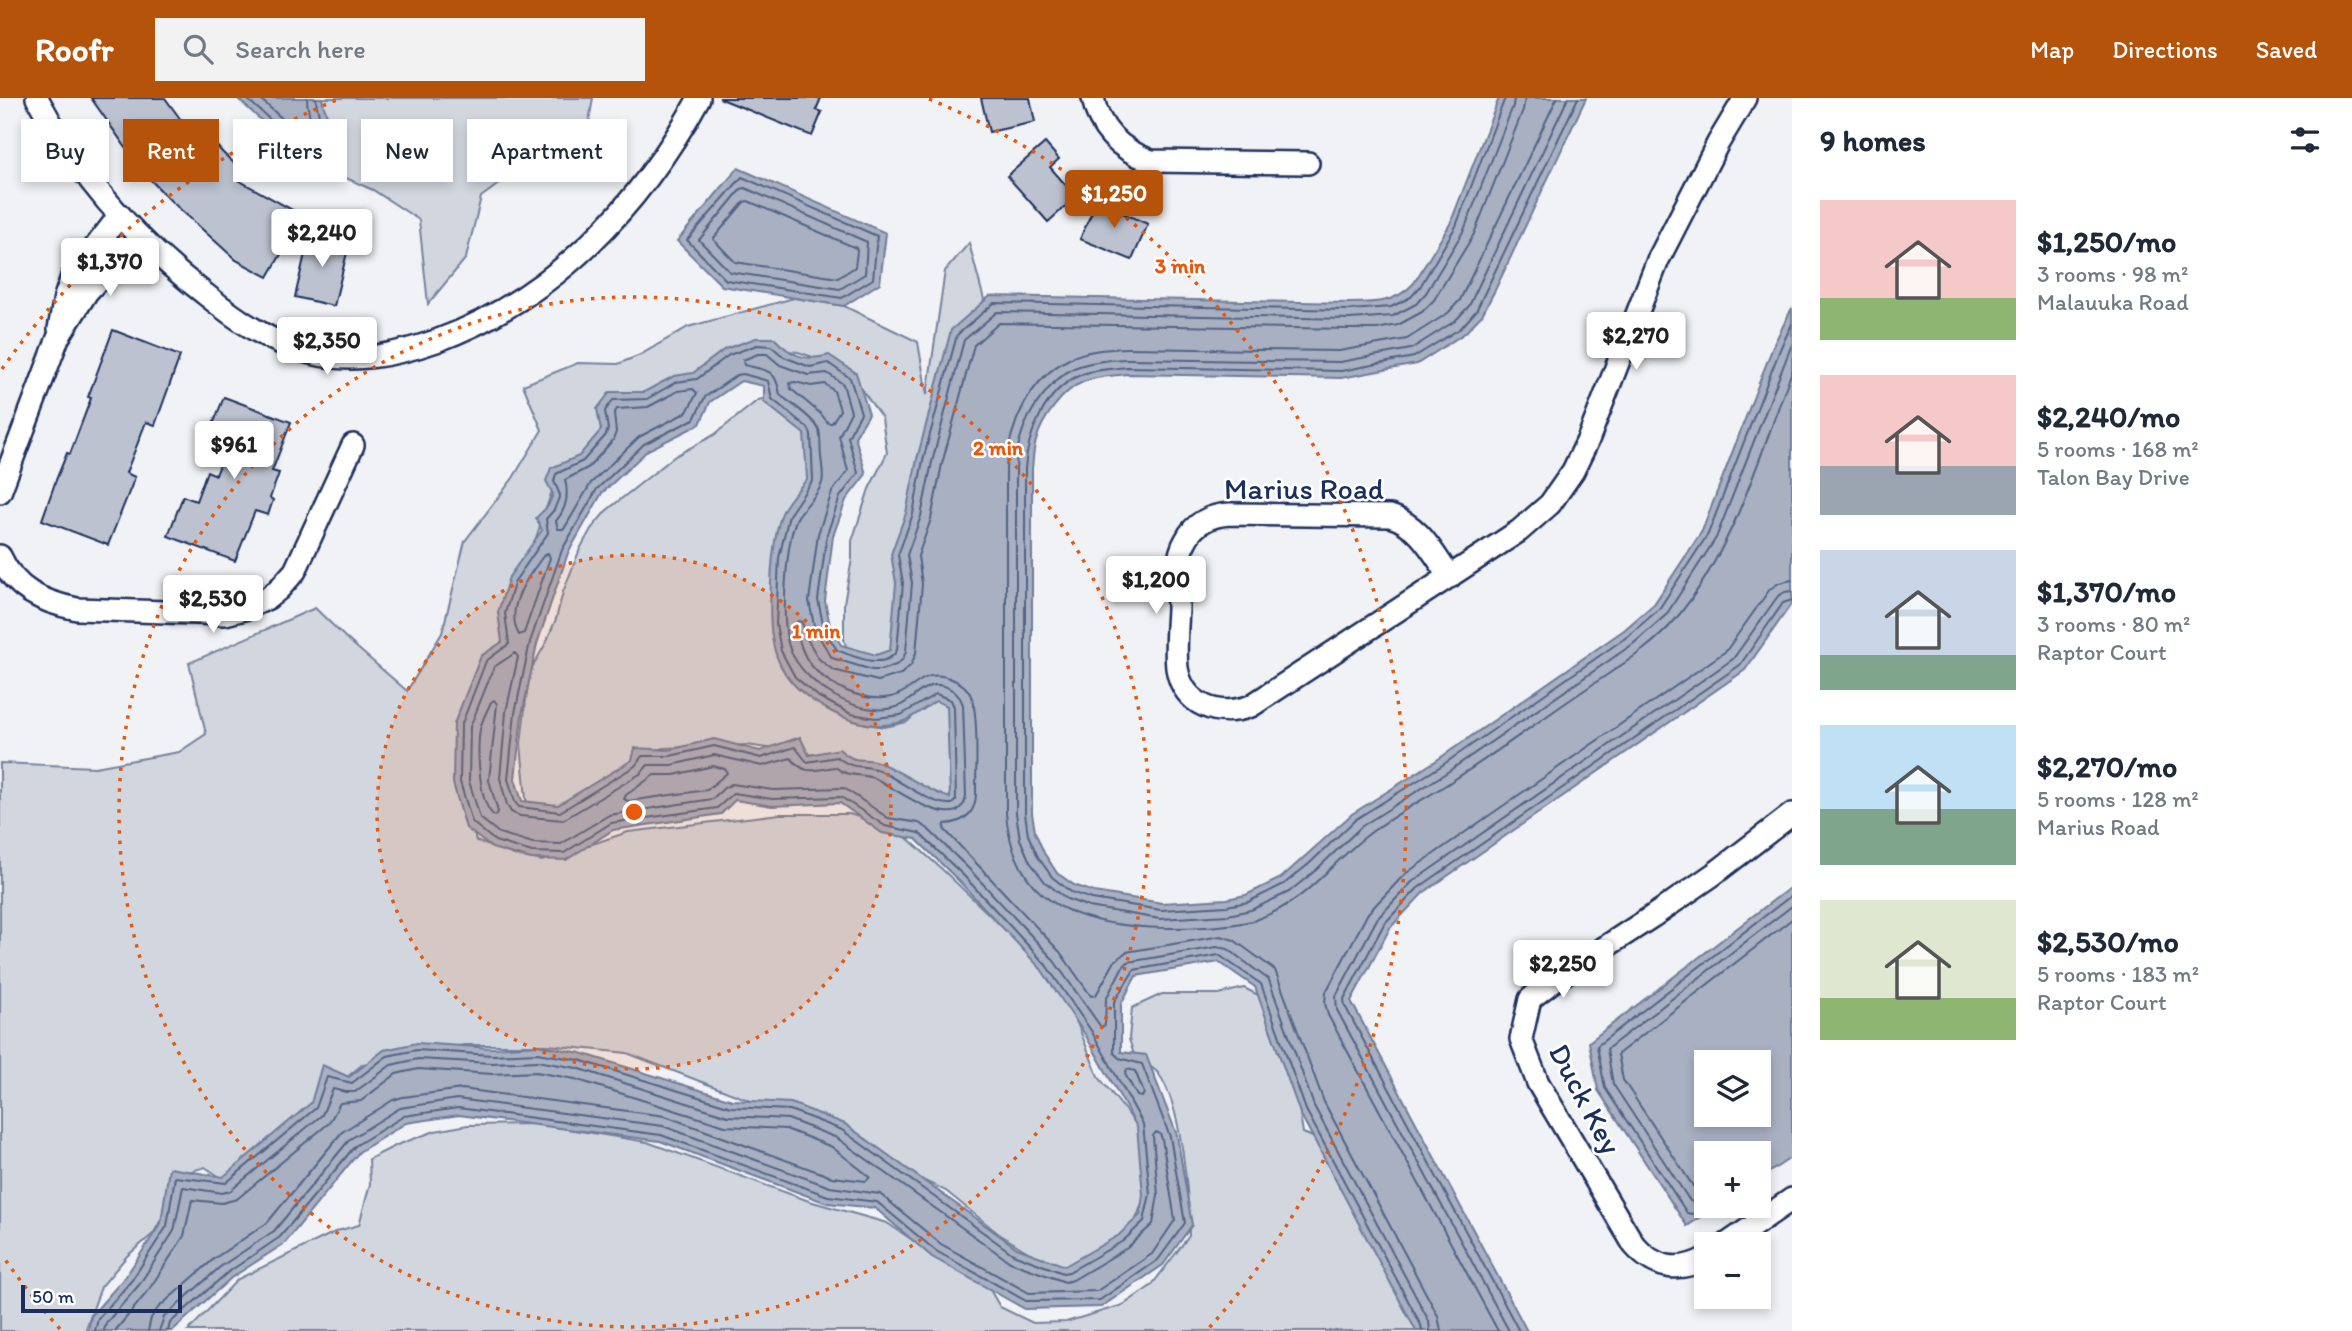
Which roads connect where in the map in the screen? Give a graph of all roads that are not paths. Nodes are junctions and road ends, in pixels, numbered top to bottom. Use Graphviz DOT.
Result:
graph roads {
  1 [pos="37,98"];
  2 [pos="699,98"];
  3 [pos="1093,98"];
  4 [pos="1745,98"];
  5 [pos="1308,163"];
  6 [pos="120,215"];
  7 [pos="141,239"];
  8 [pos="58,338"];
  9 [pos="354,445"];
  10 [pos="0,492"];
  11 [pos="0,556"];
  12 [pos="1450,577"];
  13 [pos="1792,814"];
  14 [pos="1792,1199"];
  15 [pos="1744,1232"];
  16 [pos="1694,1263"];
  1 -- 6 [label="street"];
  2 -- 7 [label="street"];
  3 -- 5 [label="street"];
  4 -- 12 [label="street, Marius Road"];
  6 -- 7 [label="street"];
  6 -- 8 [label="street"];
  7 -- 8 [label="street"];
  8 -- 10 [label="street"];
  9 -- 11 [label="street"];
  12 -- 12 [label="street, Marius Road"];
  13 -- 16 [label="street, Duck Key"];
  14 -- 15 [label="street"];
}
